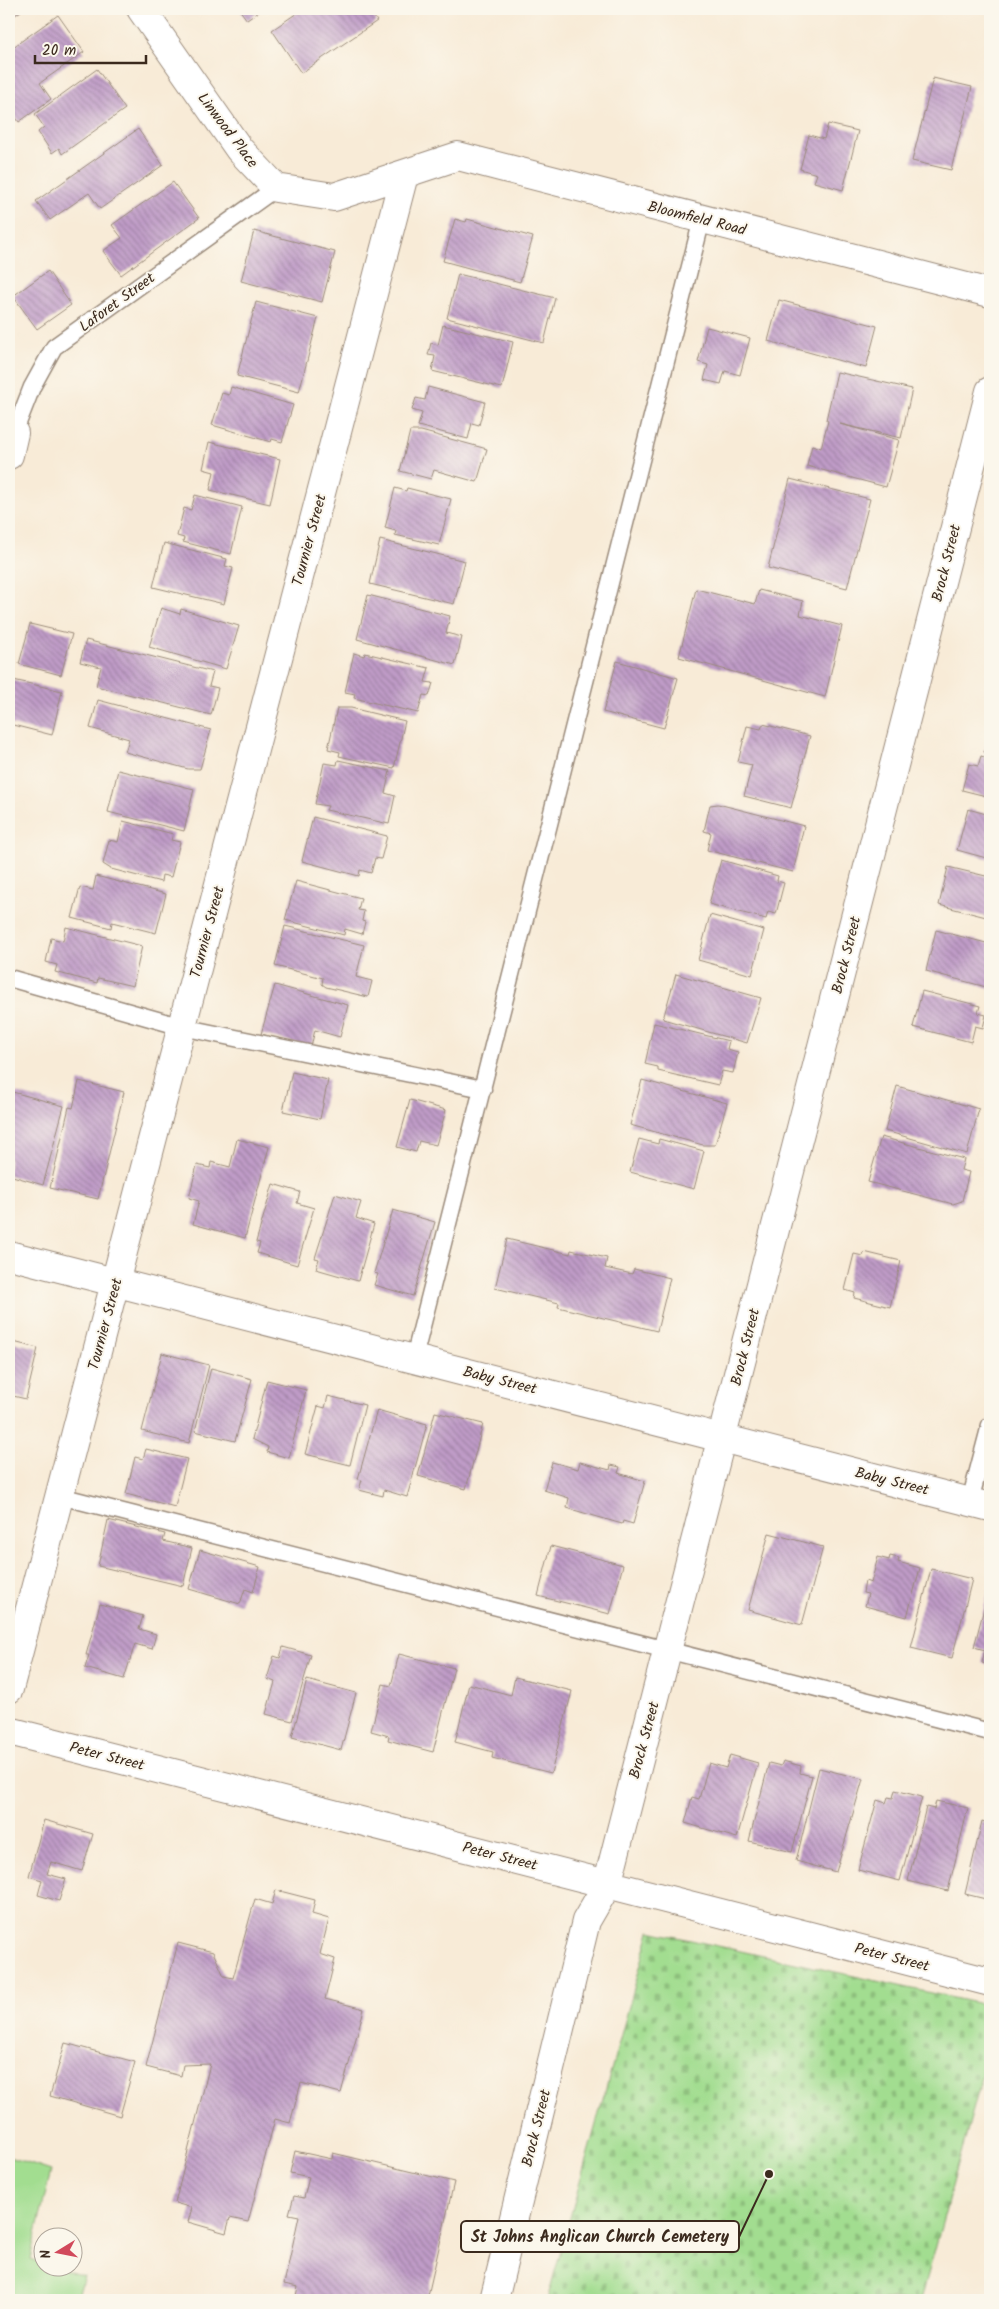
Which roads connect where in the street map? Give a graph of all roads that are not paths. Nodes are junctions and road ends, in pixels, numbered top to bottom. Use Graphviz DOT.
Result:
graph roads {
  1 [pos="141,9"];
  2 [pos="404,175"];
  3 [pos="276,188"];
  4 [pos="702,219"];
  5 [pos="990,293"];
  6 [pos="990,392"];
  7 [pos="12,444"];
  8 [pos="9,978"];
  9 [pos="182,1027"];
  10 [pos="483,1089"];
  11 [pos="9,1255"];
  12 [pos="116,1281"];
  13 [pos="414,1358"];
  14 [pos="990,1425"];
  15 [pos="722,1438"];
  16 [pos="60,1496"];
  17 [pos="980,1504"];
  18 [pos="668,1650"];
  19 [pos="9,1689"];
  20 [pos="9,1731"];
  21 [pos="990,1732"];
  22 [pos="608,1884"];
  23 [pos="990,1982"];
  24 [pos="494,2300"];
  1 -- 3 [label="street, Linwood Place"];
  2 -- 3 [label="street"];
  2 -- 4 [label="street, Bloomfield Road"];
  2 -- 9 [label="street, Tournier Street"];
  3 -- 7 [label="lane, Laforet Street"];
  4 -- 5 [label="street, Bloomfield Road"];
  4 -- 10 [label="lane"];
  6 -- 15 [label="street, Brock Street"];
  8 -- 9 [label="lane"];
  9 -- 10 [label="lane"];
  9 -- 12 [label="street, Tournier Street"];
  10 -- 13 [label="lane"];
  11 -- 12 [label="street, Baby Street"];
  12 -- 13 [label="street, Baby Street"];
  12 -- 16 [label="street, Tournier Street"];
  13 -- 15 [label="street, Baby Street"];
  14 -- 17 [label="lane"];
  15 -- 17 [label="street, Baby Street"];
  15 -- 18 [label="street, Brock Street"];
  16 -- 18 [label="lane"];
  16 -- 19 [label="street, Tournier Street"];
  18 -- 21 [label="lane"];
  18 -- 22 [label="street, Brock Street"];
  20 -- 22 [label="street, Peter Street"];
  22 -- 23 [label="street, Peter Street"];
  22 -- 24 [label="street, Brock Street"];
}
